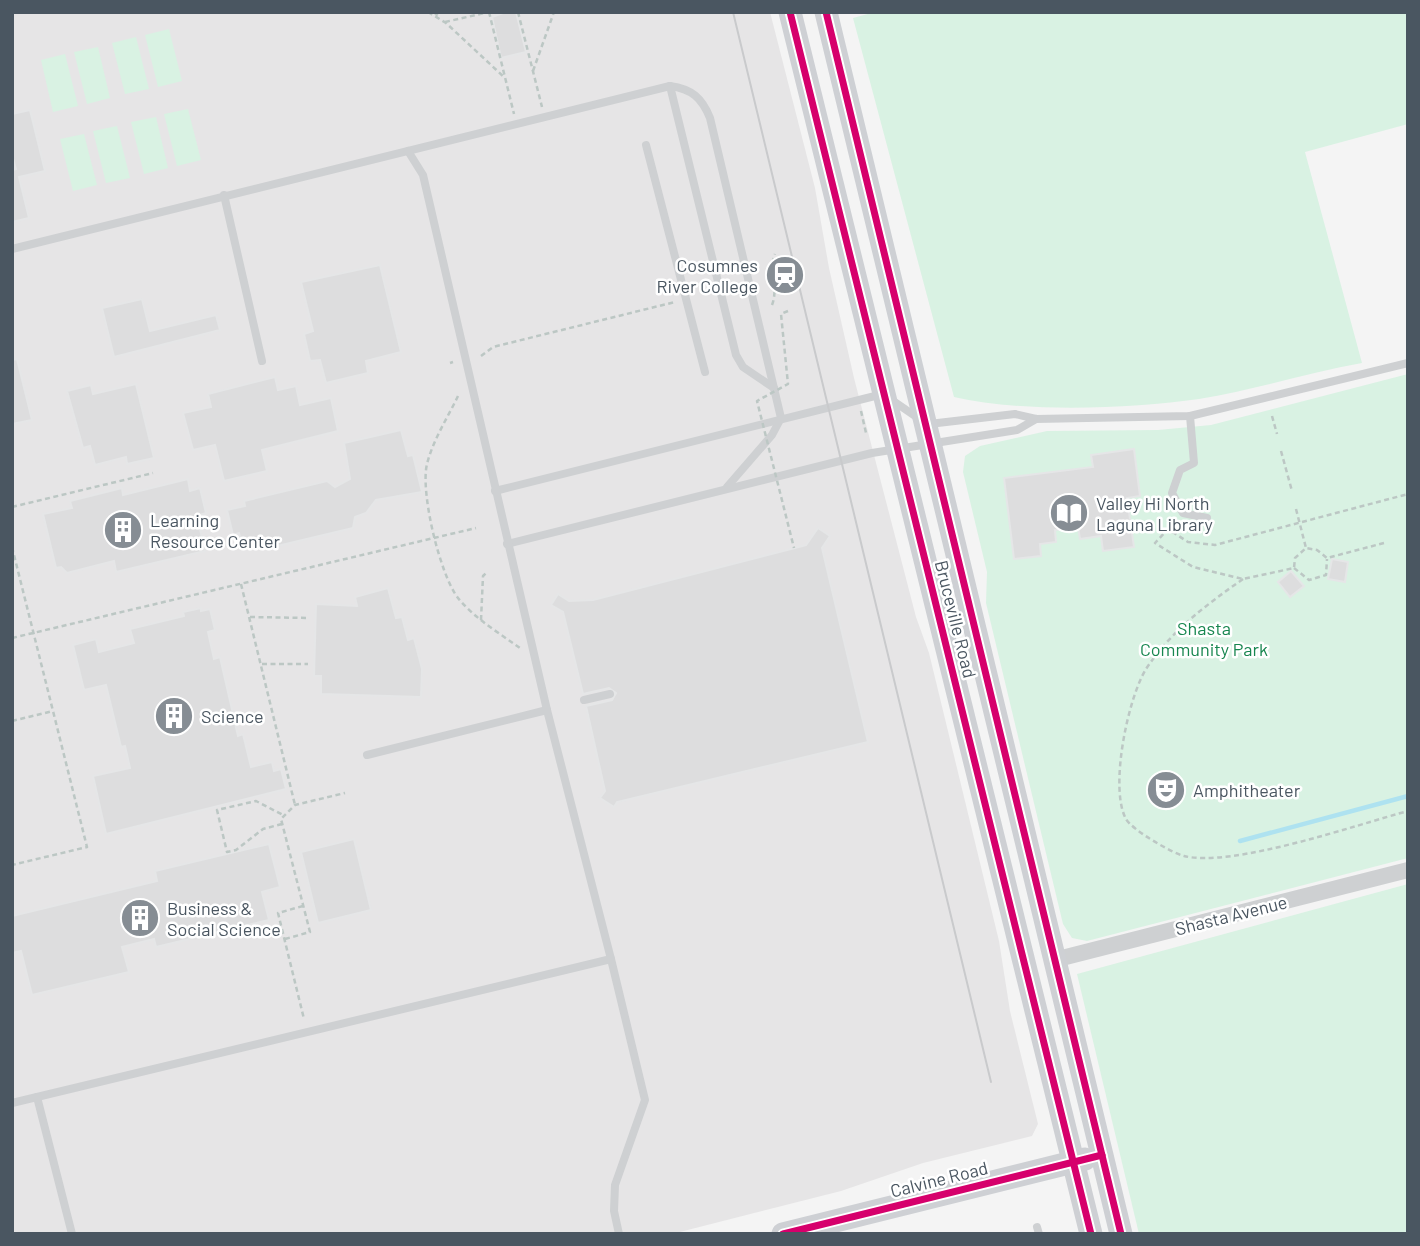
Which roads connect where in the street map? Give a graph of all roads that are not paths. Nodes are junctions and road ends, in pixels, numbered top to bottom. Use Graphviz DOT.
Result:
graph roads {
  1 [pos="790,12"];
  2 [pos="826,12"];
  3 [pos="670,86"];
  4 [pos="646,145"];
  5 [pos="408,151"];
  6 [pos="224,195"];
  7 [pos="12,249"];
  8 [pos="262,361"];
  9 [pos="1408,363"];
  10 [pos="705,372"];
  11 [pos="774,388"];
  12 [pos="884,394"];
  13 [pos="1190,416"];
  14 [pos="781,418"];
  15 [pos="1036,419"];
  16 [pos="928,434"];
  17 [pos="897,449"];
  18 [pos="727,487"];
  19 [pos="495,491"];
  20 [pos="1206,518"];
  21 [pos="507,544"];
  22 [pos="610,694"];
  23 [pos="584,700"];
  24 [pos="547,710"];
  25 [pos="367,755"];
  26 [pos="986,798"];
  27 [pos="1408,870"];
  28 [pos="611,959"];
  29 [pos="1055,960"];
  30 [pos="37,1097"];
  31 [pos="12,1103"];
  32 [pos="1102,1155"];
  33 [pos="1072,1163"];
  34 [pos="72,1234"];
  35 [pos="619,1234"];
  36 [pos="783,1234"];
  37 [pos="1091,1234"];
  38 [pos="1121,1234"];
  1 -- 12 [label="main road, Bruceville Road"];
  2 -- 16 [label="main road, Bruceville Road"];
  3 -- 5 [label="lane"];
  3 -- 11 [label="lane"];
  3 -- 11 [label="lane"];
  4 -- 10 [label="lane"];
  5 -- 6 [label="lane"];
  5 -- 19 [label="lane"];
  6 -- 7 [label="lane"];
  6 -- 8 [label="lane"];
  9 -- 13 [label="lane"];
  11 -- 14 [label="lane"];
  12 -- 14 [label="lane"];
  12 -- 16 [label="lane"];
  12 -- 17 [label="main road, Bruceville Road"];
  13 -- 15 [label="lane"];
  13 -- 20 [label="lane"];
  14 -- 18 [label="lane"];
  14 -- 19 [label="lane"];
  15 -- 16 [label="lane"];
  15 -- 16 [label="lane"];
  16 -- 17 [label="lane"];
  16 -- 29 [label="main road, Bruceville Road"];
  17 -- 18 [label="lane"];
  17 -- 26 [label="main road, Bruceville Road"];
  18 -- 21 [label="lane"];
  19 -- 21 [label="lane"];
  21 -- 24 [label="lane"];
  22 -- 23 [label="lane"];
  24 -- 25 [label="lane"];
  24 -- 28 [label="lane"];
  26 -- 29 [label="main road"];
  26 -- 33 [label="main road, Bruceville Road"];
  27 -- 29 [label="street, Shasta Avenue"];
  28 -- 30 [label="lane"];
  28 -- 35 [label="lane"];
  29 -- 32 [label="main road, Bruceville Road"];
  30 -- 31 [label="lane"];
  30 -- 34 [label="lane"];
  32 -- 33 [label="main road, Calvine Road"];
  32 -- 38 [label="main road, Bruceville Road"];
  33 -- 36 [label="main road, Calvine Road"];
  33 -- 37 [label="main road, Bruceville Road"];
}
